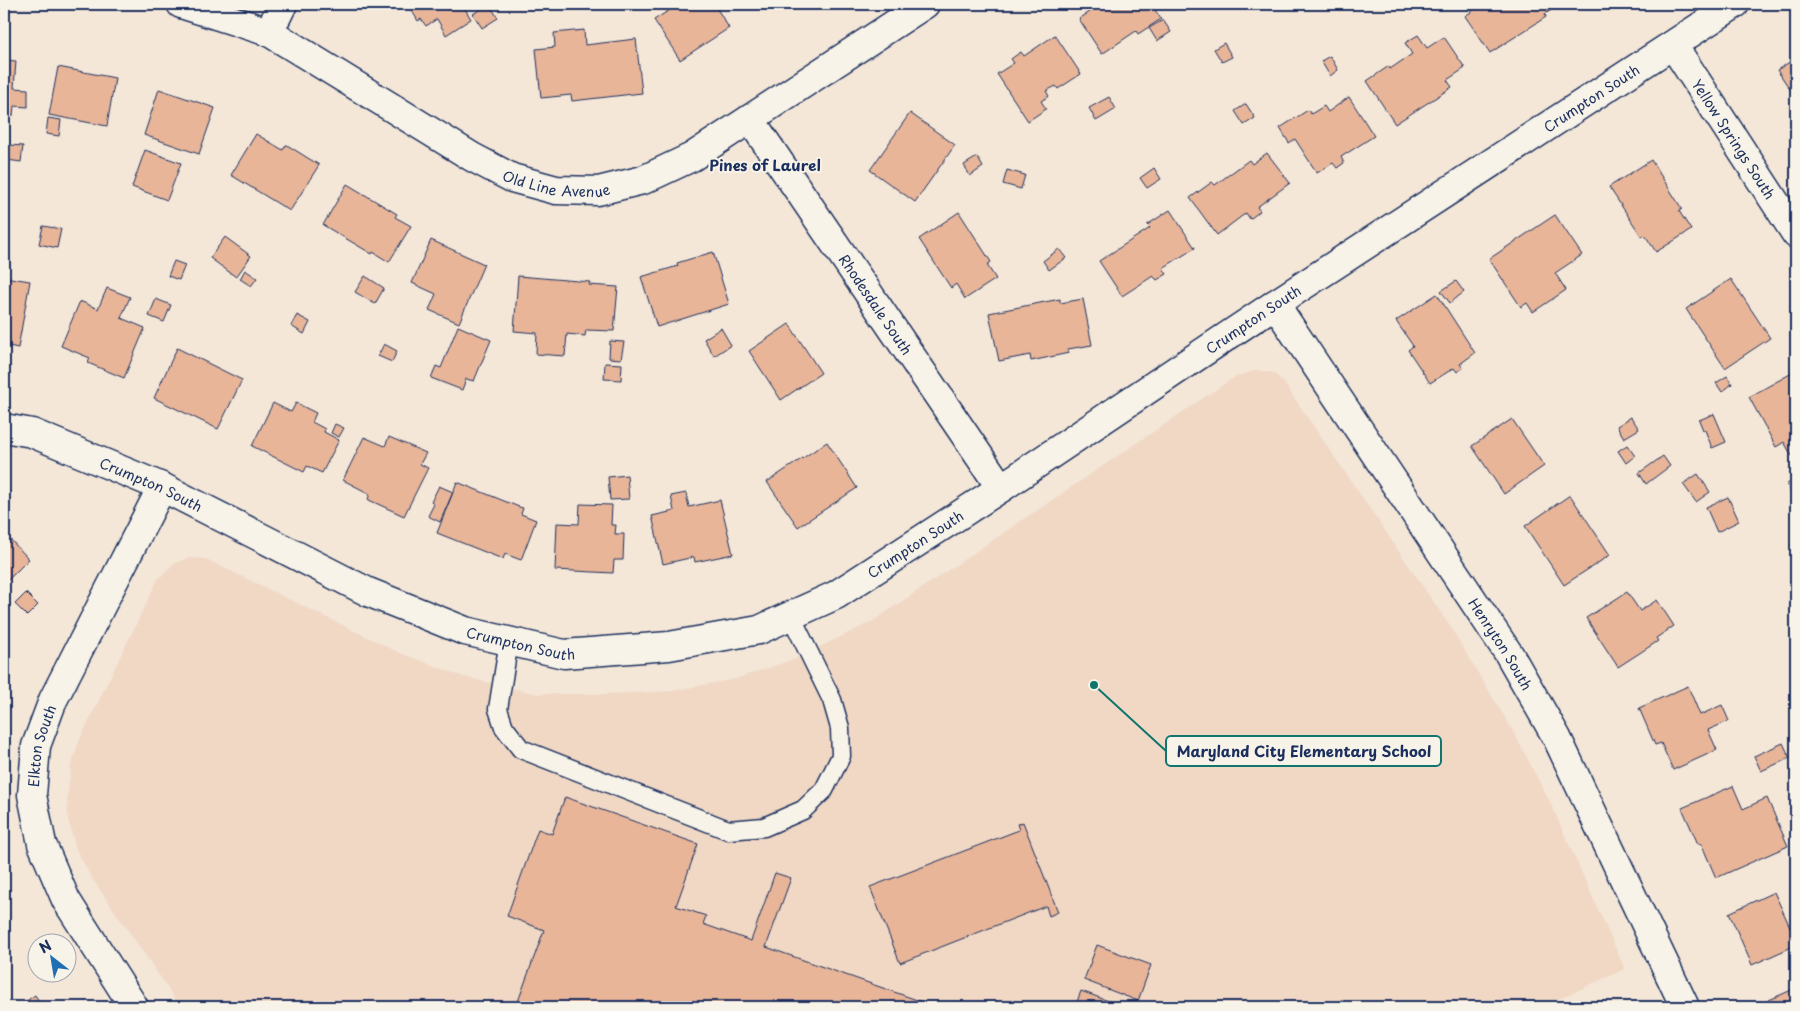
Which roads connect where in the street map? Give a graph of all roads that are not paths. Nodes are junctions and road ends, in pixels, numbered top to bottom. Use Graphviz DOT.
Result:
graph roads {
  1 [pos="181,4"];
  2 [pos="283,4"];
  3 [pos="925,4"];
  4 [pos="1735,4"];
  5 [pos="269,32"];
  6 [pos="1673,46"];
  7 [pos="750,119"];
  8 [pos="1796,234"];
  9 [pos="1275,304"];
  10 [pos="4,428"];
  11 [pos="162,487"];
  12 [pos="1001,488"];
  13 [pos="791,616"];
  14 [pos="509,641"];
  15 [pos="134,1007"];
  16 [pos="1685,1007"];
  1 -- 5 [label="street, Old Line Avenue"];
  2 -- 5 [label="street"];
  3 -- 7 [label="street, Old Line Avenue"];
  4 -- 6 [label="street, Crumpton South"];
  5 -- 7 [label="street, Old Line Avenue"];
  6 -- 8 [label="street, Yellow Springs South"];
  6 -- 9 [label="street, Crumpton South"];
  7 -- 12 [label="street, Rhodesdale South"];
  9 -- 12 [label="street, Crumpton South"];
  9 -- 16 [label="street, Henryton South"];
  10 -- 11 [label="street, Crumpton South"];
  11 -- 14 [label="street, Crumpton South"];
  11 -- 15 [label="street, Elkton South"];
  12 -- 13 [label="street, Crumpton South"];
  13 -- 14 [label="street, Crumpton South"];
  13 -- 14 [label="lane"];
}
